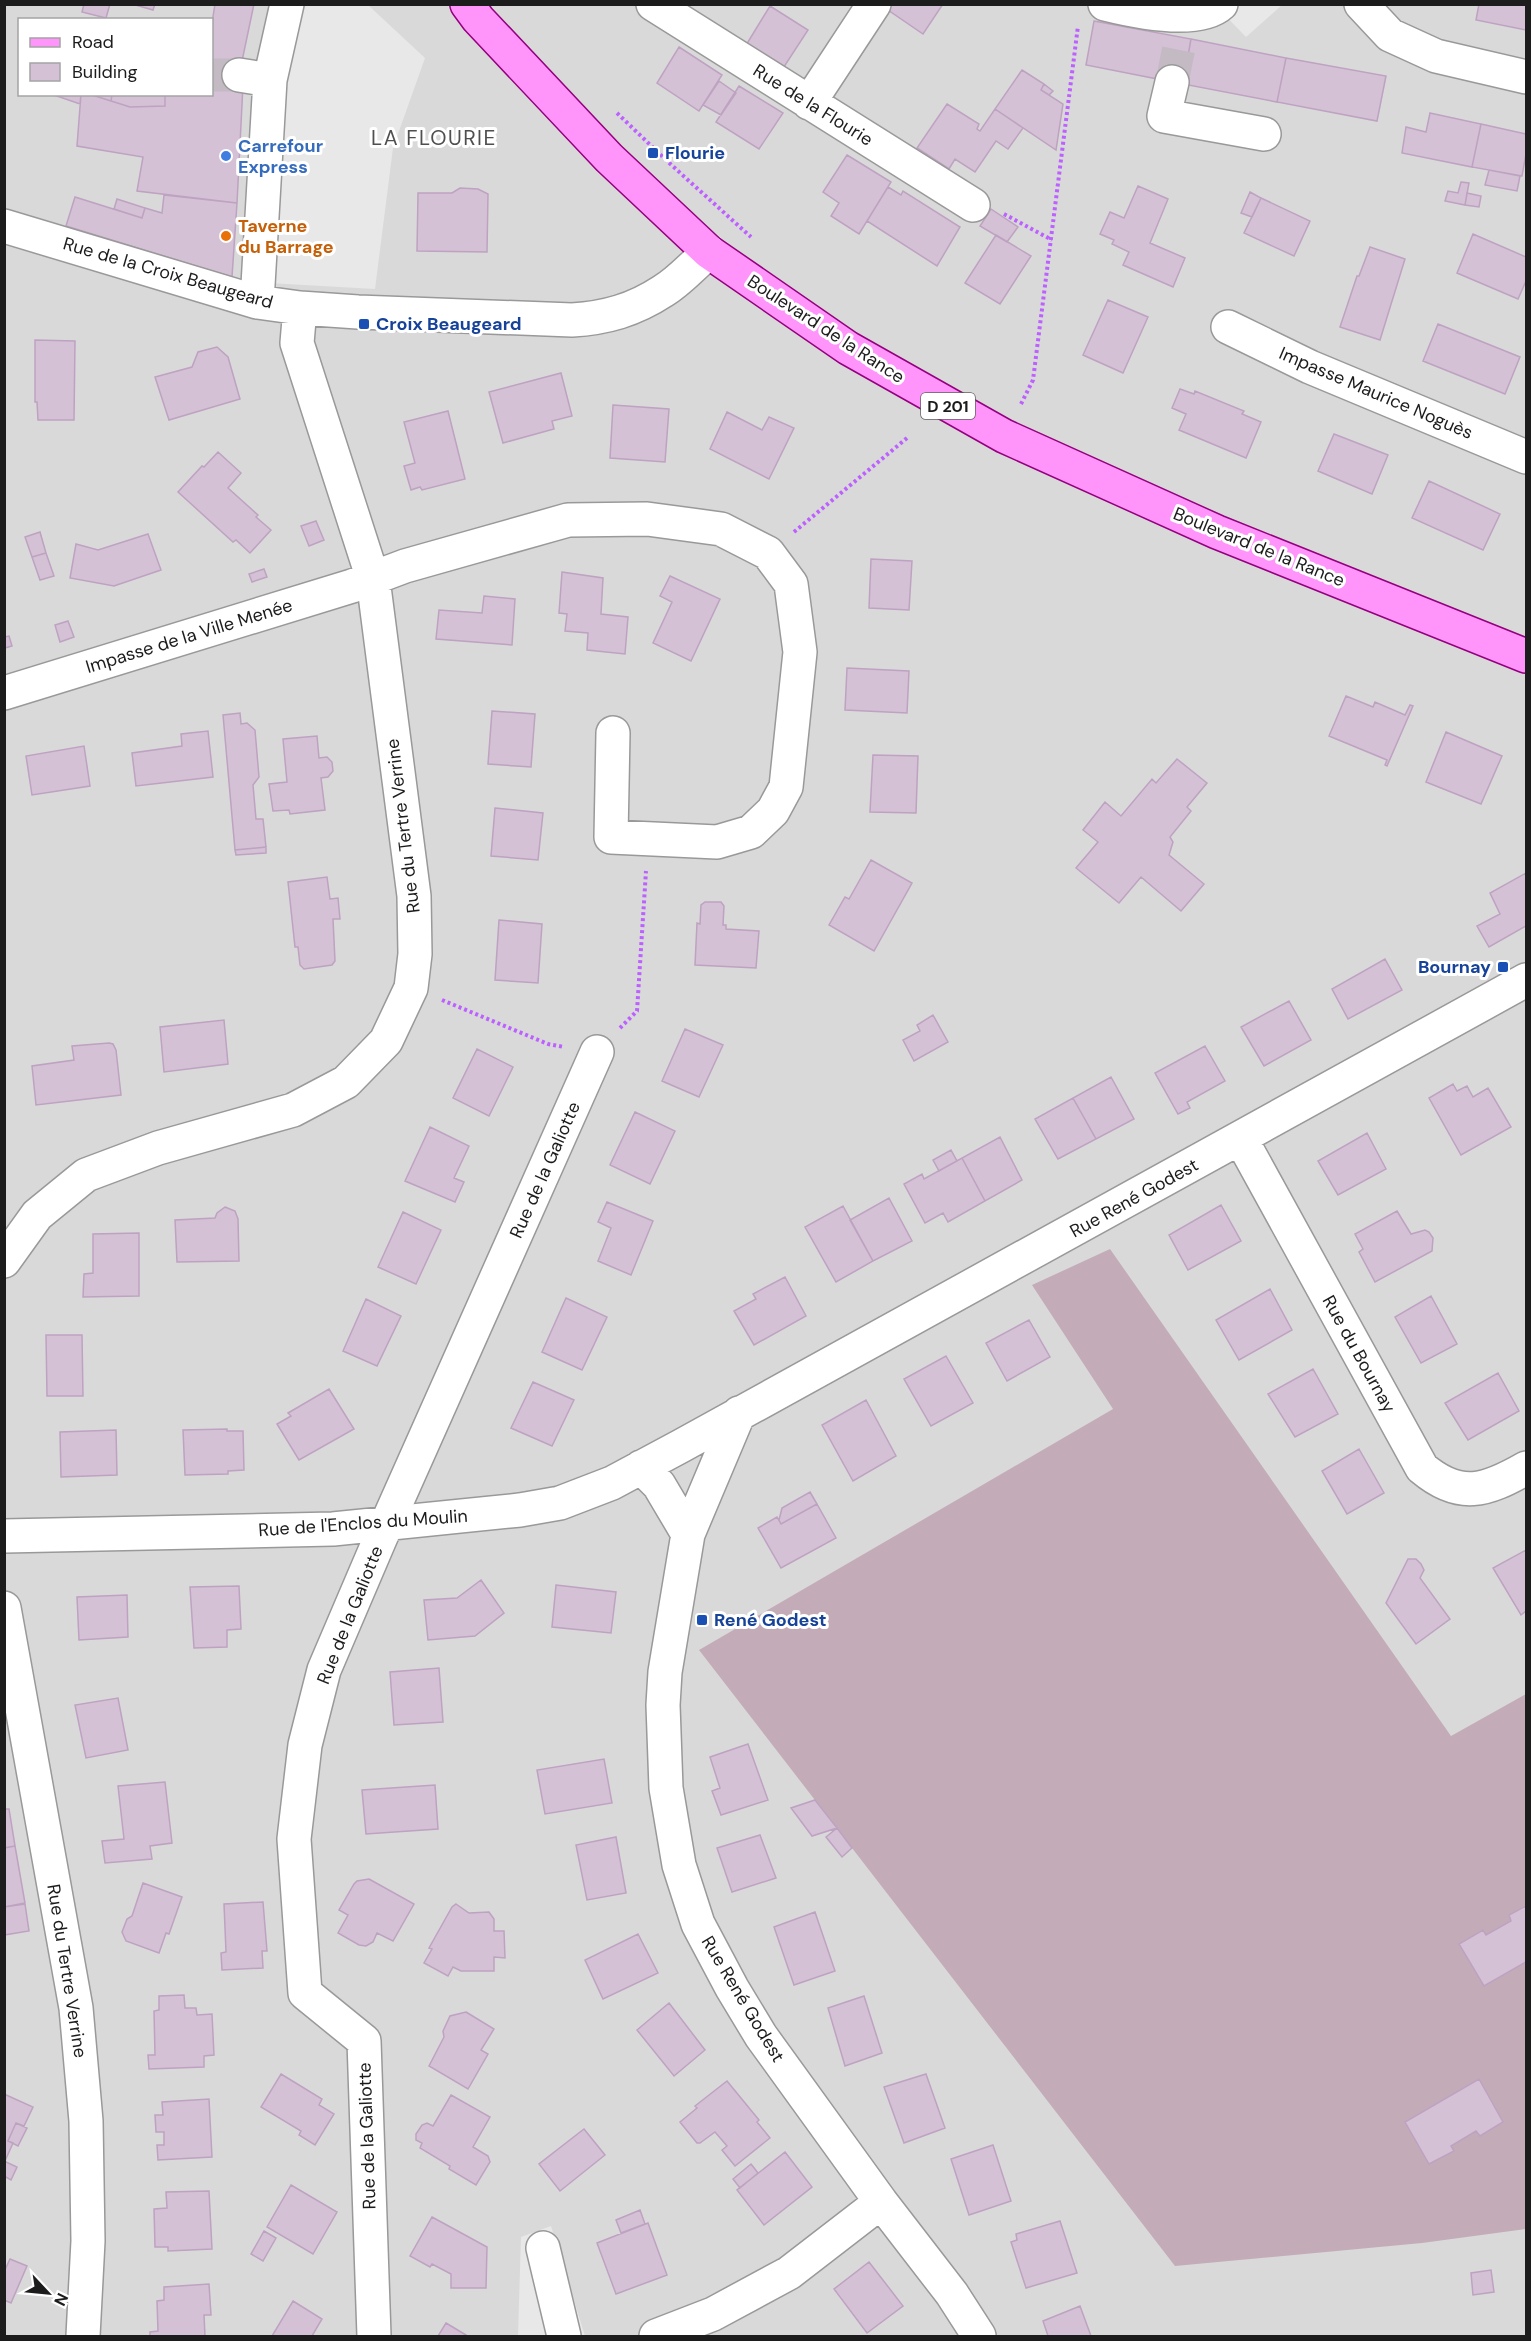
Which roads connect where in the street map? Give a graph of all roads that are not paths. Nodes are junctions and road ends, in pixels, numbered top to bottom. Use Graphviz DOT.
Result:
graph roads {
  1 [pos="287,4"];
  2 [pos="467,4"];
  3 [pos="653,4"];
  4 [pos="874,4"];
  5 [pos="1221,4"];
  6 [pos="1361,4"];
  7 [pos="1092,10"];
  8 [pos="1527,77"];
  9 [pos="1172,82"];
  10 [pos="809,103"];
  11 [pos="1264,134"];
  12 [pos="974,204"];
  13 [pos="4,226"];
  14 [pos="709,252"];
  15 [pos="257,302"];
  16 [pos="300,308"];
  17 [pos="1228,327"];
  18 [pos="1527,457"];
  19 [pos="373,579"];
  20 [pos="1527,656"];
  21 [pos="4,693"];
  22 [pos="613,733"];
  23 [pos="1527,980"];
  24 [pos="597,1052"];
  25 [pos="1241,1139"];
  26 [pos="4,1261"];
  27 [pos="739,1413"];
  28 [pos="681,1446"];
  29 [pos="641,1467"];
  30 [pos="1527,1468"];
  31 [pos="705,1495"];
  32 [pos="388,1523"];
  33 [pos="688,1534"];
  34 [pos="4,1536"];
  35 [pos="4,1608"];
  36 [pos="881,2202"];
  37 [pos="543,2248"];
  38 [pos="83,2337"];
  39 [pos="374,2337"];
  40 [pos="564,2337"];
  41 [pos="656,2337"];
  42 [pos="979,2337"];
  1 -- 15 [label="street"];
  2 -- 14 [label="main road, Boulevard de la Rance / D 201"];
  3 -- 10 [label="street, Rue de la Flourie"];
  4 -- 10 [label="street"];
  5 -- 7 [label="street"];
  6 -- 8 [label="street"];
  9 -- 11 [label="street"];
  10 -- 12 [label="street, Rue de la Flourie"];
  13 -- 15 [label="street, Rue de la Croix Beaugeard"];
  14 -- 16 [label="street, Rue de la Croix Beaugeard"];
  14 -- 20 [label="main road, Boulevard de la Rance / D 201"];
  15 -- 16 [label="street, Rue de la Croix Beaugeard"];
  16 -- 19 [label="street, Rue du Tertre Verrine"];
  17 -- 18 [label="street, Impasse Maurice Noguès"];
  19 -- 21 [label="street, Impasse de la Ville Menée"];
  19 -- 22 [label="street, Impasse de la Ville Menée"];
  19 -- 26 [label="street, Rue du Tertre Verrine"];
  23 -- 25 [label="street, Rue René Godest"];
  24 -- 32 [label="street, Rue de la Galiotte"];
  25 -- 27 [label="street, Rue René Godest"];
  25 -- 30 [label="street, Rue du Bournay"];
  27 -- 28 [label="street, Rue René Godest"];
  27 -- 31 [label="street, Rue René Godest"];
  28 -- 29 [label="street, Rue René Godest"];
  28 -- 31 [label="street"];
  29 -- 32 [label="street, Rue de l'Enclos du Moulin"];
  29 -- 33 [label="street"];
  31 -- 33 [label="street, Rue René Godest"];
  32 -- 34 [label="street, Rue de l'Enclos du Moulin"];
  32 -- 39 [label="street, Rue de la Galiotte"];
  33 -- 36 [label="street, Rue René Godest"];
  35 -- 38 [label="street, Rue du Tertre Verrine"];
  36 -- 41 [label="street"];
  36 -- 42 [label="street, Rue René Godest"];
  37 -- 40 [label="street"];
}
